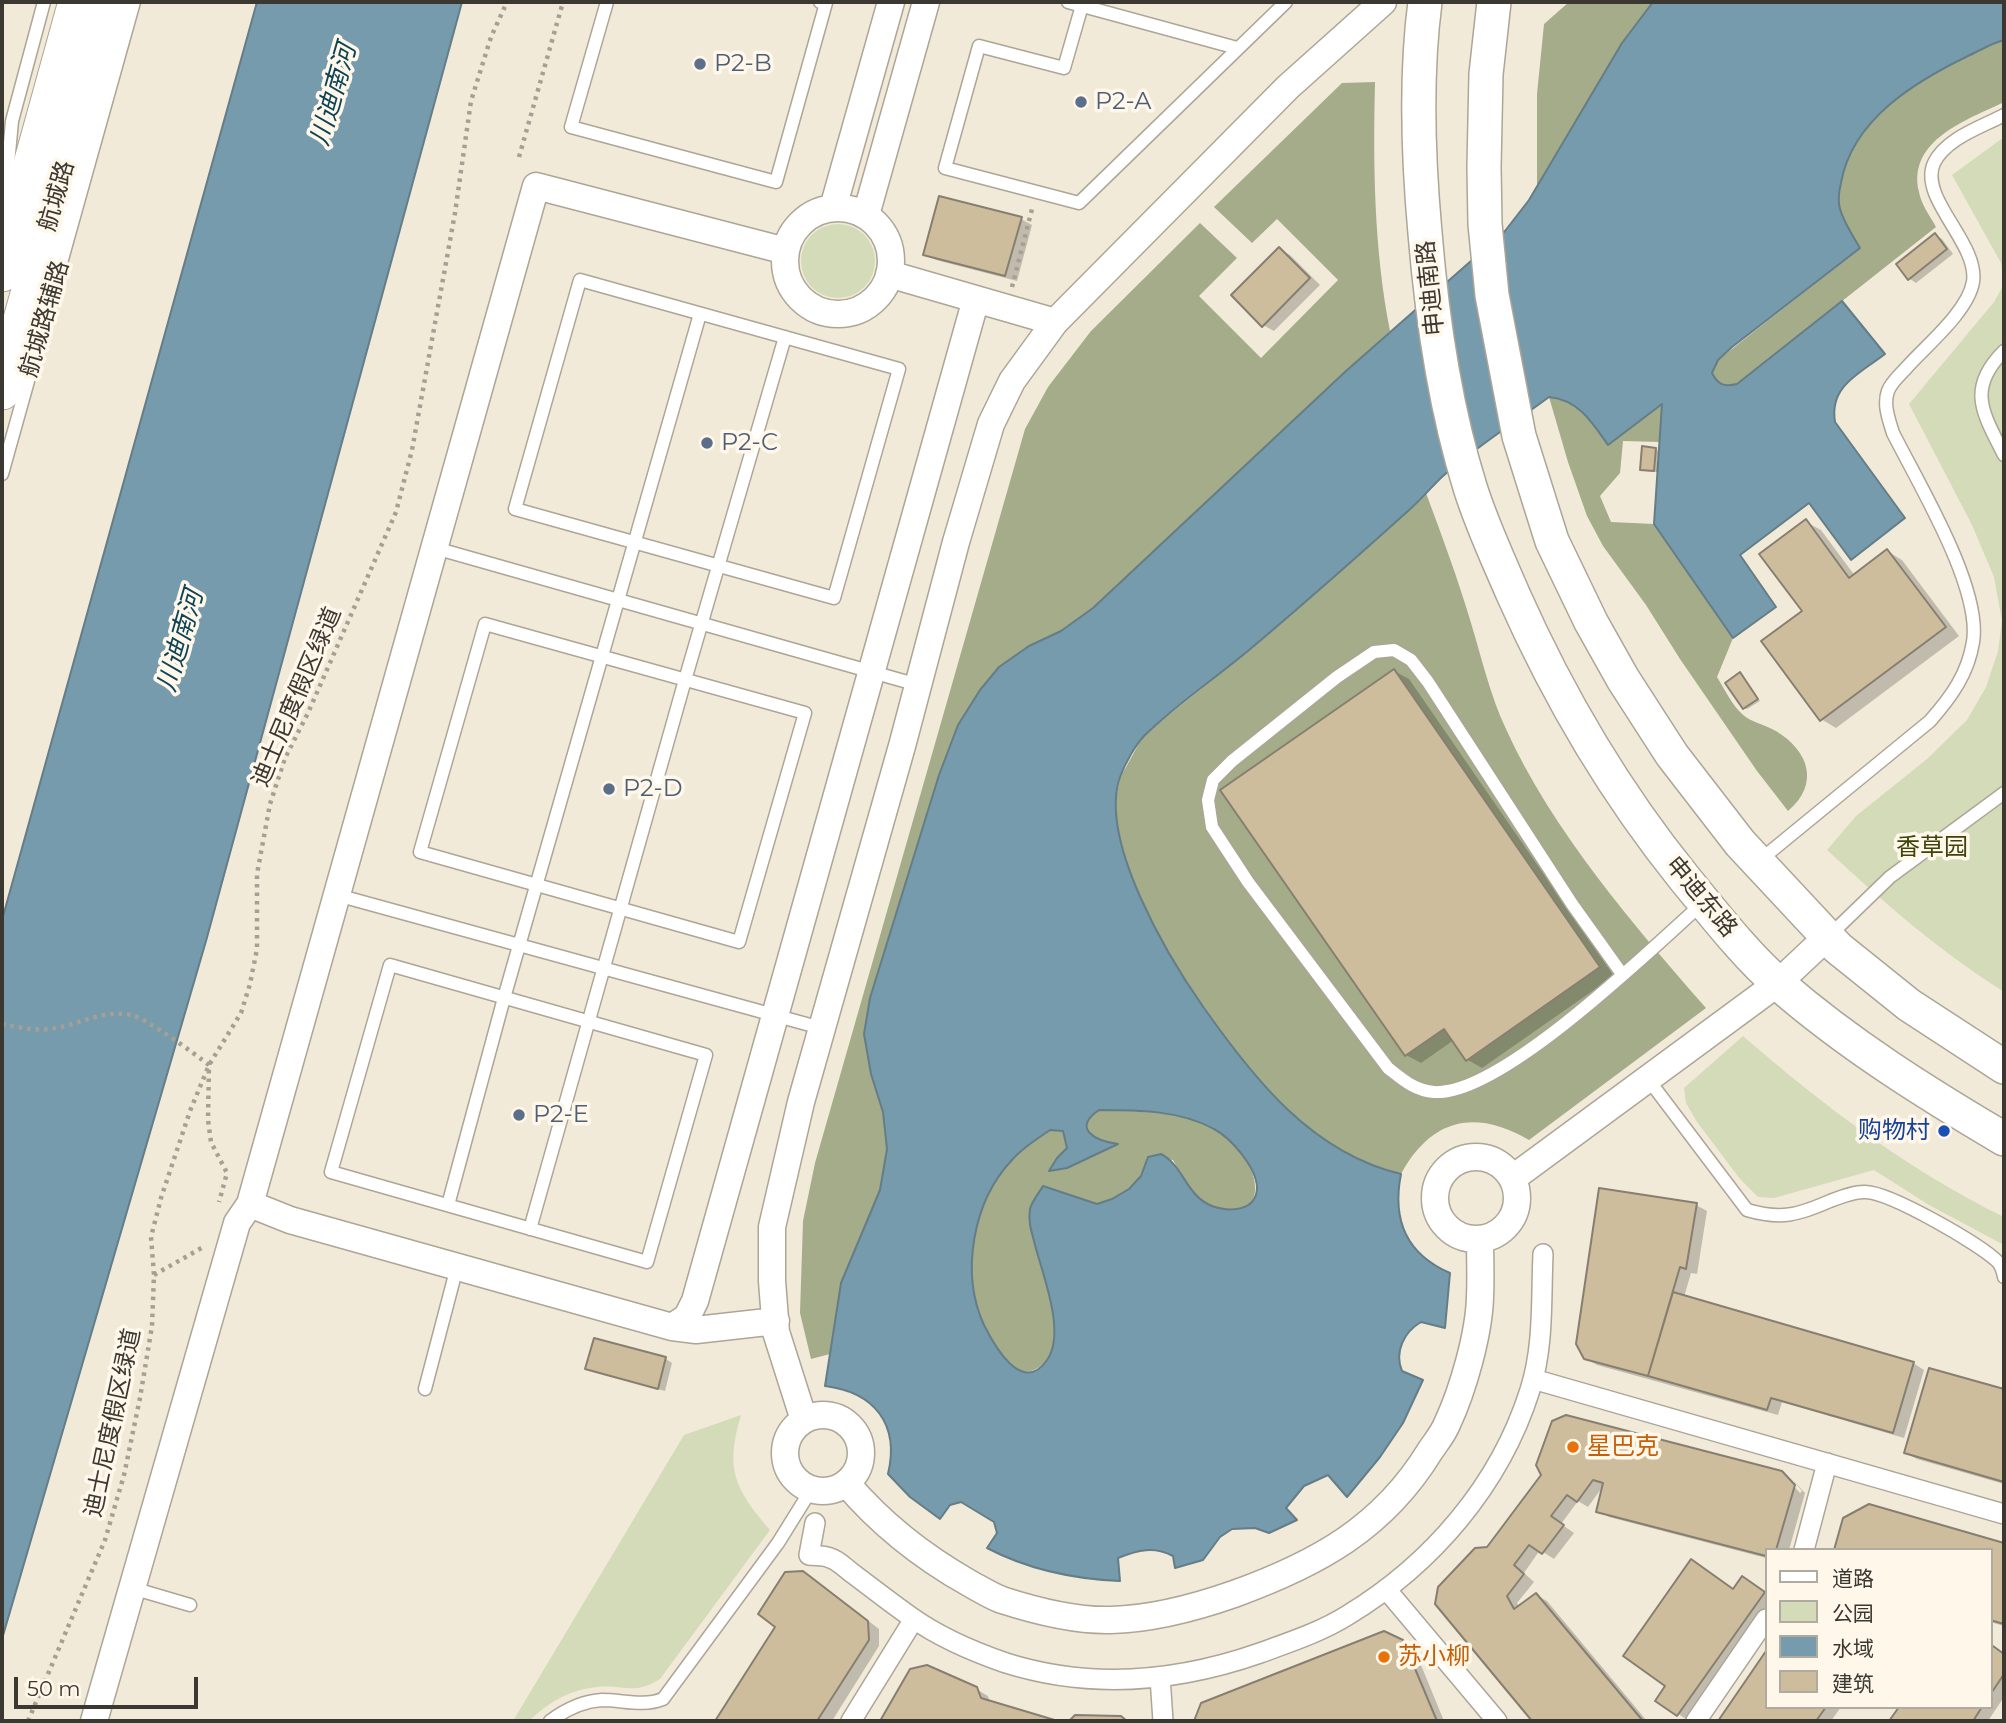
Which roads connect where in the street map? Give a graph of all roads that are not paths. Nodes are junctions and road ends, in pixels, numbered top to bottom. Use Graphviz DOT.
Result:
graph roads {
  1 [pos="44,2"];
  2 [pos="77,2"];
  3 [pos="110,2"];
  4 [pos="134,2"];
  5 [pos="607,2"];
  6 [pos="820,2"];
  7 [pos="891,2"];
  8 [pos="926,2"];
  9 [pos="1068,2"];
  10 [pos="1286,2"];
  11 [pos="1383,2"];
  12 [pos="1425,2"];
  13 [pos="1494,2"];
  14 [pos="1083,4"];
  15 [pos="1237,48"];
  16 [pos="2004,115"];
  17 [pos="2,194"];
  18 [pos="833,208"];
  19 [pos="866,215"];
  20 [pos="786,251"];
  21 [pos="2,273"];
  22 [pos="889,274"];
  23 [pos="976,299"];
  24 [pos="700,314"];
  25 [pos="1055,322"];
  26 [pos="785,337"];
  27 [pos="2004,351"];
  28 [pos="2,391"];
  29 [pos="2004,455"];
  30 [pos="2,474"];
  31 [pos="633,542"];
  32 [pos="435,548"];
  33 [pos="1500,565"];
  34 [pos="718,566"];
  35 [pos="617,600"];
  36 [pos="702,624"];
  37 [pos="601,656"];
  38 [pos="872,672"];
  39 [pos="685,680"];
  40 [pos="918,685"];
  41 [pos="2004,793"];
  42 [pos="1758,862"];
  43 [pos="537,885"];
  44 [pos="337,895"];
  45 [pos="1704,902"];
  46 [pos="621,909"];
  47 [pos="1827,937"];
  48 [pos="519,945"];
  49 [pos="604,968"];
  50 [pos="1622,974"];
  51 [pos="1778,983"];
  52 [pos="504,998"];
  53 [pos="776,1016"];
  54 [pos="590,1022"];
  55 [pos="821,1028"];
  56 [pos="2004,1067"];
  57 [pos="1648,1079"];
  58 [pos="2004,1139"];
  59 [pos="1513,1178"];
  60 [pos="250,1204"];
  61 [pos="448,1205"];
  62 [pos="530,1229"];
  63 [pos="1480,1239"];
  64 [pos="1543,1254"];
  65 [pos="457,1267"];
  66 [pos="2004,1277"];
  67 [pos="776,1321"];
  68 [pos="672,1327"];
  69 [pos="1533,1378"];
  70 [pos="425,1389"];
  71 [pos="804,1420"];
  72 [pos="1827,1463"];
  73 [pos="847,1484"];
  74 [pos="811,1490"];
  75 [pos="2004,1514"];
  76 [pos="815,1523"];
  77 [pos="1805,1548"];
  78 [pos="132,1588"];
  79 [pos="1386,1589"];
  80 [pos="190,1605"];
  81 [pos="914,1619"];
  82 [pos="1764,1622"];
  83 [pos="1160,1678"];
  84 [pos="94,1721"];
  85 [pos="550,1721"];
  86 [pos="851,1721"];
  87 [pos="1163,1721"];
  88 [pos="1497,1721"];
  89 [pos="1696,1721"];
  1 -- 17 [label="lane"];
  2 -- 21 [label="main road, 航城路"];
  3 -- 28 [label="main road, 航城路"];
  4 -- 30 [label="lane, 航城路辅路"];
  5 -- 6 [label="lane"];
  7 -- 18 [label="street"];
  8 -- 19 [label="street"];
  9 -- 14 [label="lane"];
  10 -- 15 [label="lane"];
  11 -- 25 [label="street"];
  12 -- 33 [label="street, 申迪南路"];
  13 -- 42 [label="street"];
  14 -- 15 [label="lane"];
  14 -- 15 [label="lane"];
  16 -- 42 [label="lane"];
  18 -- 19 [label="street"];
  18 -- 20 [label="street"];
  19 -- 22 [label="street"];
  20 -- 22 [label="street"];
  20 -- 32 [label="street"];
  22 -- 23 [label="street"];
  23 -- 25 [label="street"];
  23 -- 38 [label="street"];
  24 -- 26 [label="lane"];
  24 -- 31 [label="lane"];
  24 -- 31 [label="lane"];
  25 -- 40 [label="street"];
  26 -- 34 [label="lane"];
  26 -- 34 [label="lane"];
  27 -- 29 [label="lane"];
  31 -- 34 [label="lane"];
  31 -- 35 [label="lane"];
  32 -- 35 [label="lane"];
  32 -- 44 [label="street"];
  33 -- 45 [label="street, 申迪东路"];
  34 -- 36 [label="lane"];
  35 -- 36 [label="lane"];
  35 -- 37 [label="lane"];
  36 -- 38 [label="lane"];
  36 -- 39 [label="lane"];
  37 -- 39 [label="lane"];
  37 -- 43 [label="lane"];
  37 -- 43 [label="lane"];
  38 -- 40 [label="lane"];
  38 -- 53 [label="street"];
  39 -- 46 [label="lane"];
  39 -- 46 [label="lane"];
  40 -- 55 [label="street"];
  41 -- 47 [label="lane"];
  42 -- 47 [label="street"];
  43 -- 46 [label="lane"];
  43 -- 48 [label="lane"];
  44 -- 48 [label="lane"];
  44 -- 60 [label="street"];
  45 -- 50 [label="lane"];
  45 -- 51 [label="street, 申迪东路"];
  46 -- 49 [label="lane"];
  47 -- 51 [label="street"];
  47 -- 56 [label="street"];
  48 -- 49 [label="lane"];
  48 -- 52 [label="lane"];
  49 -- 53 [label="lane"];
  49 -- 54 [label="lane"];
  50 -- 50 [label="lane"];
  51 -- 57 [label="street"];
  51 -- 58 [label="street, 申迪东路"];
  52 -- 54 [label="lane"];
  52 -- 61 [label="lane"];
  52 -- 61 [label="lane"];
  53 -- 55 [label="lane"];
  53 -- 68 [label="street"];
  54 -- 62 [label="lane"];
  54 -- 62 [label="lane"];
  55 -- 67 [label="street"];
  57 -- 59 [label="street"];
  57 -- 66 [label="lane"];
  59 -- 63 [label="street"];
  59 -- 63 [label="street"];
  60 -- 65 [label="street"];
  60 -- 78 [label="street"];
  61 -- 62 [label="lane"];
  63 -- 73 [label="street"];
  64 -- 69 [label="street"];
  65 -- 68 [label="street"];
  65 -- 70 [label="lane"];
  67 -- 68 [label="street"];
  67 -- 71 [label="street"];
  69 -- 72 [label="street"];
  69 -- 79 [label="street"];
  71 -- 73 [label="street"];
  71 -- 74 [label="street"];
  72 -- 75 [label="street"];
  72 -- 77 [label="street"];
  73 -- 74 [label="street"];
  74 -- 85 [label="lane"];
  76 -- 81 [label="street"];
  78 -- 80 [label="lane"];
  78 -- 84 [label="street"];
  79 -- 83 [label="street"];
  79 -- 88 [label="street"];
  81 -- 83 [label="street"];
  81 -- 86 [label="street"];
  82 -- 89 [label="street"];
  83 -- 87 [label="street"];
}
